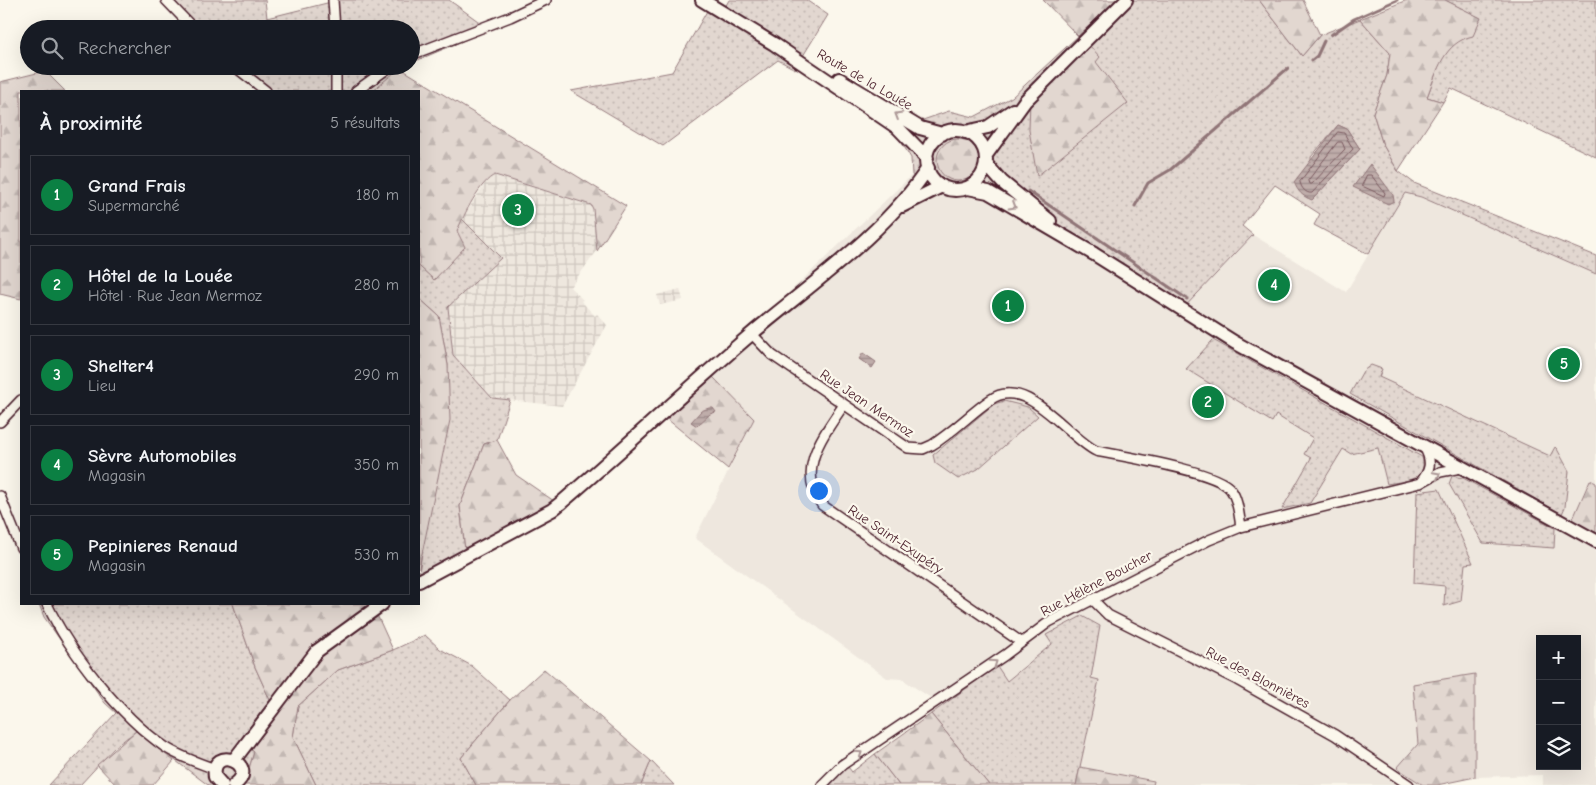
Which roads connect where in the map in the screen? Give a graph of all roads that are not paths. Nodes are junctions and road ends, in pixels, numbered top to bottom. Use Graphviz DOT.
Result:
graph roads {
  1 [pos="166,0"];
  2 [pos="334,0"];
  3 [pos="546,0"];
  4 [pos="702,0"];
  5 [pos="1126,0"];
  6 [pos="185,20"];
  7 [pos="335,20"];
  8 [pos="774,44"];
  9 [pos="420,52"];
  10 [pos="246,75"];
  11 [pos="336,75"];
  12 [pos="378,75"];
  13 [pos="265,90"];
  14 [pos="336,90"];
  15 [pos="357,90"];
  16 [pos="1025,101"];
  17 [pos="965,132"];
  18 [pos="942,134"];
  19 [pos="986,159"];
  20 [pos="927,163"];
  21 [pos="942,186"];
  22 [pos="968,188"];
  23 [pos="898,208"];
  24 [pos="1094,254"];
  25 [pos="752,334"];
  26 [pos="20,401"];
  27 [pos="844,406"];
  28 [pos="0,422"];
  29 [pos="1424,447"];
  30 [pos="1461,468"];
  31 [pos="1420,483"];
  32 [pos="0,496"];
  33 [pos="1241,527"];
  34 [pos="1596,541"];
  35 [pos="20,546"];
  36 [pos="420,580"];
  37 [pos="1092,599"];
  38 [pos="47,605"];
  39 [pos="381,605"];
  40 [pos="1021,642"];
  41 [pos="234,760"];
  42 [pos="215,768"];
  43 [pos="222,785"];
  44 [pos="234,785"];
  45 [pos="822,785"];
  46 [pos="1409,785"];
  1 -- 6 [label="street"];
  2 -- 7 [label="street"];
  3 -- 9 [label="street"];
  4 -- 8 [label="main road, Route de la Louée"];
  5 -- 16 [label="main road"];
  18 -- 8 [label="main road, Route de la Louée, one-way"];
  8 -- 20 [label="main road, Route de la Louée"];
  10 -- 13 [label="street"];
  11 -- 14 [label="street"];
  12 -- 15 [label="street"];
  16 -- 17 [label="main road"];
  16 -- 19 [label="main road"];
  17 -- 18 [label="main road"];
  17 -- 19 [label="main road"];
  18 -- 20 [label="main road"];
  19 -- 22 [label="main road"];
  19 -- 24 [label="main road"];
  20 -- 21 [label="main road"];
  20 -- 23 [label="main road"];
  21 -- 22 [label="main road"];
  21 -- 23 [label="main road"];
  22 -- 24 [label="main road, one-way"];
  23 -- 25 [label="main road"];
  24 -- 29 [label="main road"];
  25 -- 27 [label="street, Rue Jean Mermoz"];
  25 -- 36 [label="main road"];
  26 -- 28 [label="street"];
  27 -- 33 [label="street, Rue Jean Mermoz"];
  27 -- 40 [label="street, Rue Saint-Exupéry"];
  29 -- 30 [label="main road"];
  29 -- 31 [label="street"];
  31 -- 30 [label="street, Rue Hélène Boucher, one-way"];
  30 -- 34 [label="main road"];
  31 -- 33 [label="street, Rue Hélène Boucher"];
  32 -- 35 [label="street"];
  33 -- 37 [label="street, Rue Hélène Boucher"];
  37 -- 40 [label="street, Rue Hélène Boucher"];
  37 -- 46 [label="street, Rue des Blonnières"];
  38 -- 42 [label="street"];
  39 -- 41 [label="main road"];
  45 -- 40 [label="street, Rue Hélène Boucher, one-way"];
  41 -- 42 [label="main road"];
  41 -- 44 [label="main road"];
  42 -- 43 [label="main road"];
}
